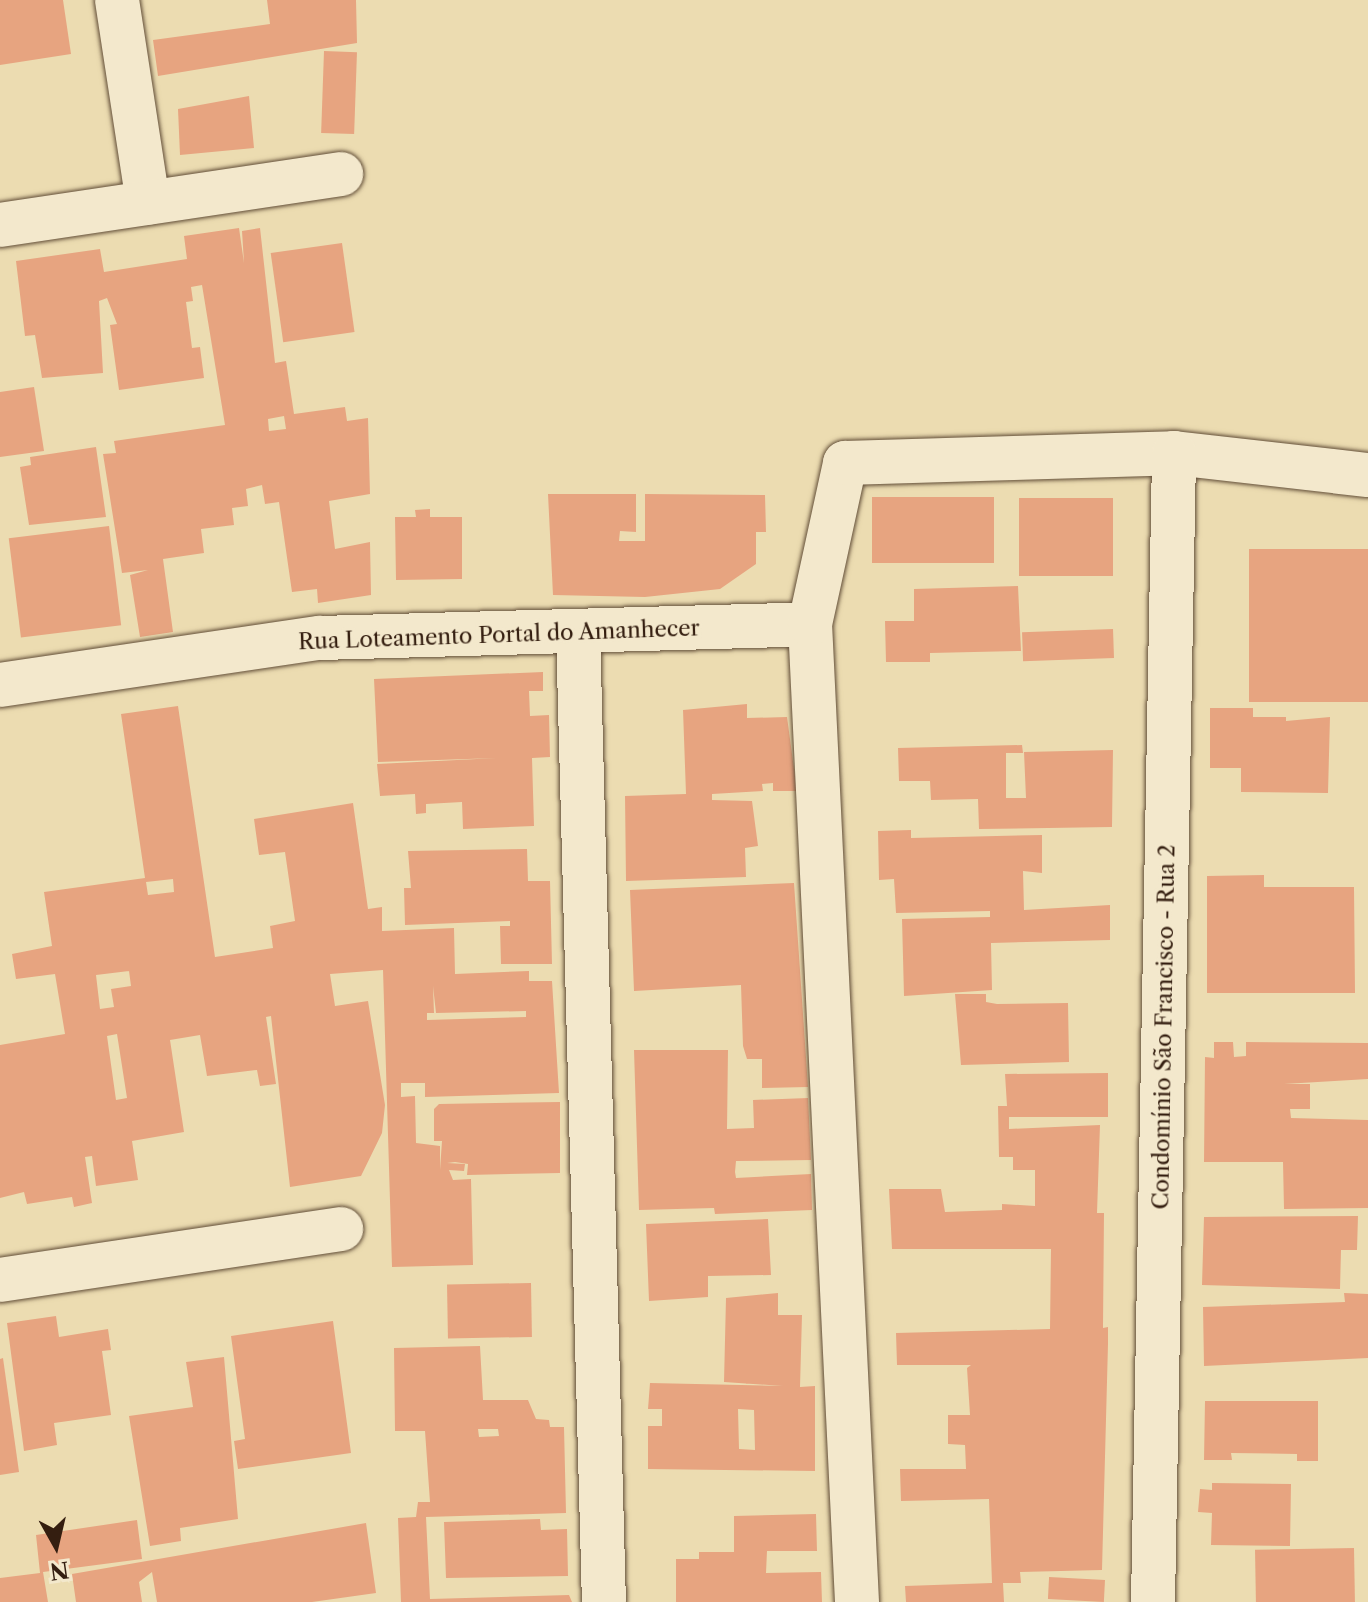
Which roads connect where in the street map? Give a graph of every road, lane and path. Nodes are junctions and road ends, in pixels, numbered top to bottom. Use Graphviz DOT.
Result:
graph roads {
  1 [pos="117,0"];
  2 [pos="341,174"];
  3 [pos="148,203"];
  4 [pos="0,225"];
  5 [pos="1174,453"];
  6 [pos="1368,475"];
  7 [pos="810,624"];
  8 [pos="578,631"];
  9 [pos="0,685"];
  10 [pos="341,1229"];
  11 [pos="0,1280"];
  12 [pos="604,1602"];
  13 [pos="857,1602"];
  14 [pos="1153,1602"];
  1 -- 3 [label="street"];
  2 -- 3 [label="street"];
  3 -- 4 [label="street"];
  5 -- 6 [label="street"];
  5 -- 7 [label="street"];
  5 -- 14 [label="street, Condomínio São Francisco - Rua 2"];
  7 -- 8 [label="street, Rua Loteamento Portal do Amanhecer"];
  7 -- 13 [label="street"];
  8 -- 9 [label="street, Rua Loteamento Portal do Amanhecer"];
  8 -- 12 [label="street"];
  10 -- 11 [label="street"];
}
